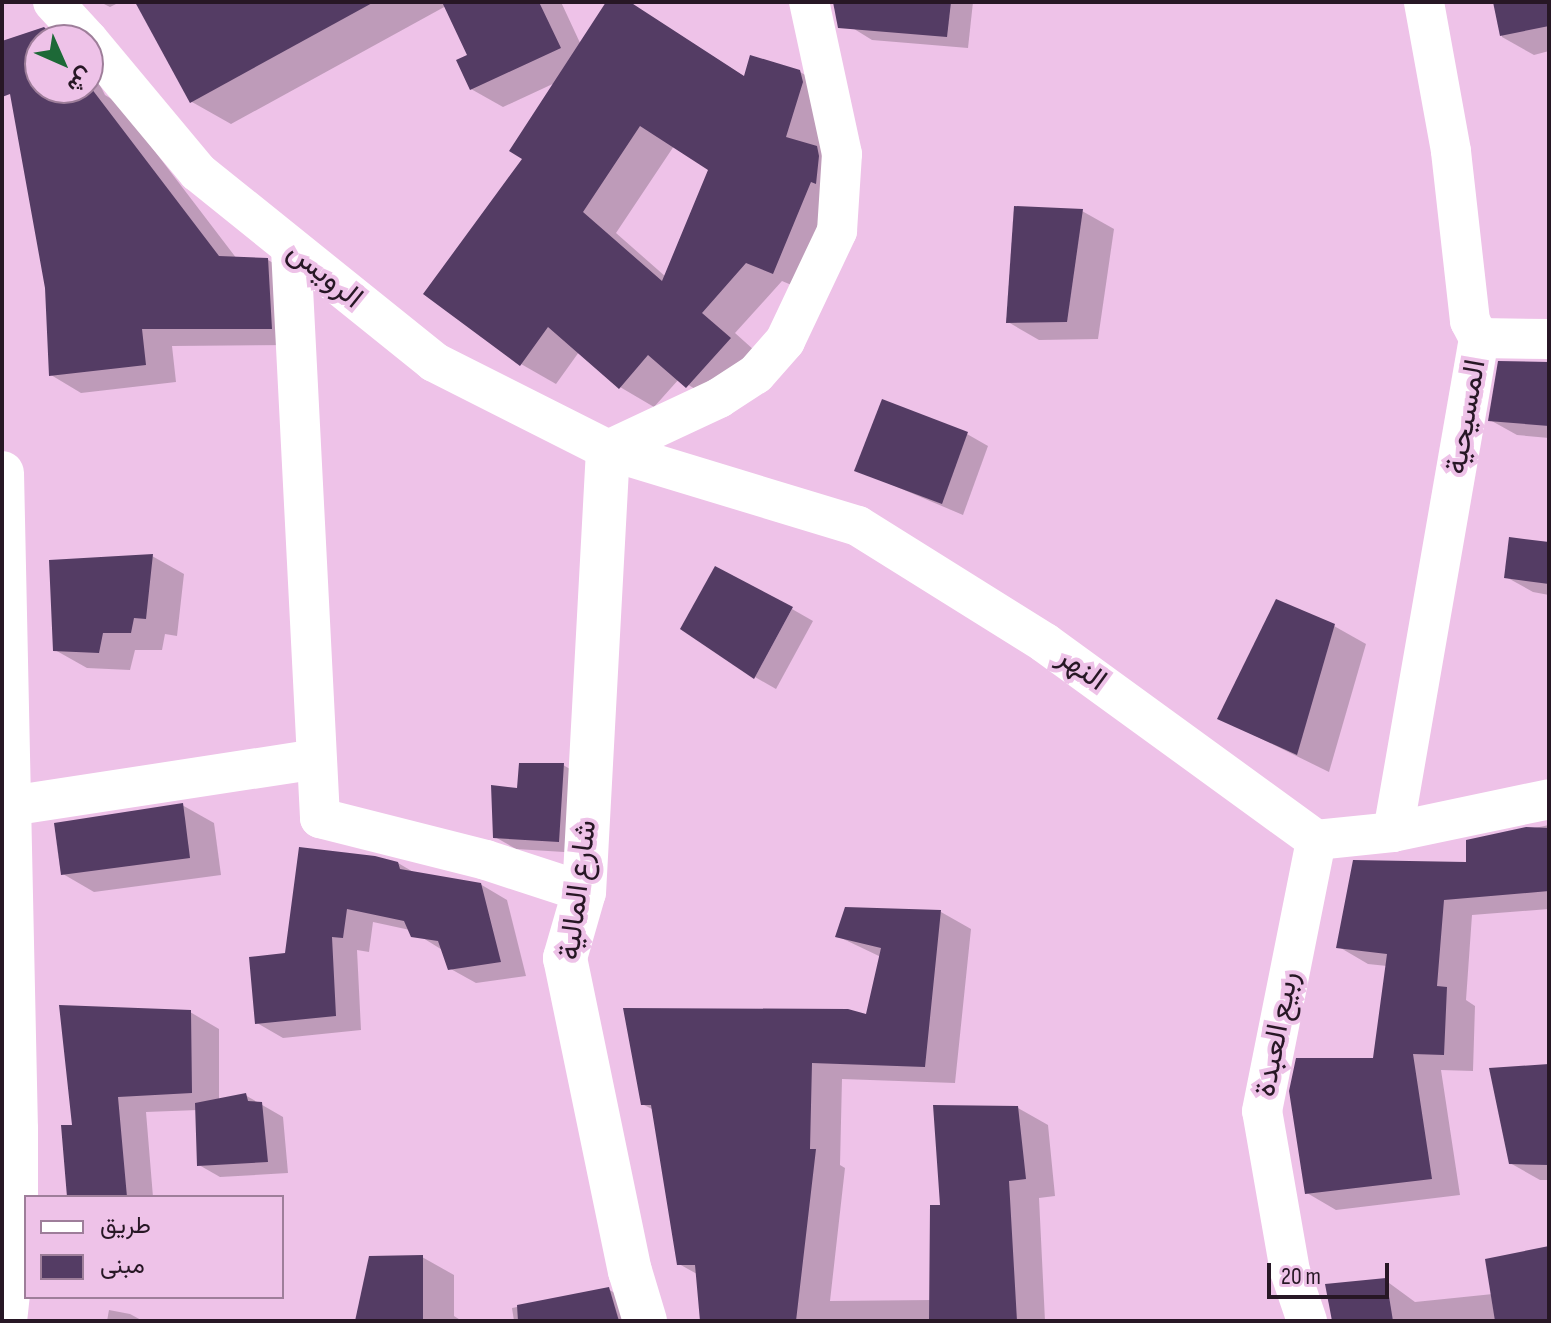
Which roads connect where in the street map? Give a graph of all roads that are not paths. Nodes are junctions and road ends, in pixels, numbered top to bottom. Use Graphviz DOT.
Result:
graph roads {
  1 [pos="53,2"];
  2 [pos="809,2"];
  3 [pos="1424,2"];
  4 [pos="73,24"];
  5 [pos="104,59"];
  6 [pos="291,249"];
  7 [pos="1479,338"];
  8 [pos="1549,339"];
  9 [pos="608,450"];
  10 [pos="2,473"];
  11 [pos="316,759"];
  12 [pos="1549,799"];
  13 [pos="10,806"];
  14 [pos="1393,832"];
  15 [pos="1316,840"];
  16 [pos="584,892"];
  17 [pos="9,1194"];
  18 [pos="5,1321"];
  19 [pos="645,1321"];
  20 [pos="1307,1321"];
  1 -- 4 [label="street, الرويس"];
  2 -- 9 [label="street"];
  3 -- 7 [label="street, المسيحية"];
  5 -- 6 [label="street, الرويس"];
  6 -- 9 [label="street, الرويس"];
  6 -- 11 [label="street"];
  7 -- 8 [label="street"];
  7 -- 14 [label="street, المسيحية"];
  9 -- 15 [label="street, النهر"];
  9 -- 16 [label="street, شارع المالية"];
  10 -- 13 [label="street"];
  11 -- 13 [label="street"];
  11 -- 16 [label="street"];
  12 -- 14 [label="street"];
  13 -- 17 [label="street"];
  14 -- 15 [label="street"];
  15 -- 20 [label="street, ربيع العبدة"];
  16 -- 19 [label="street, شارع المالية"];
  17 -- 18 [label="street"];
}
